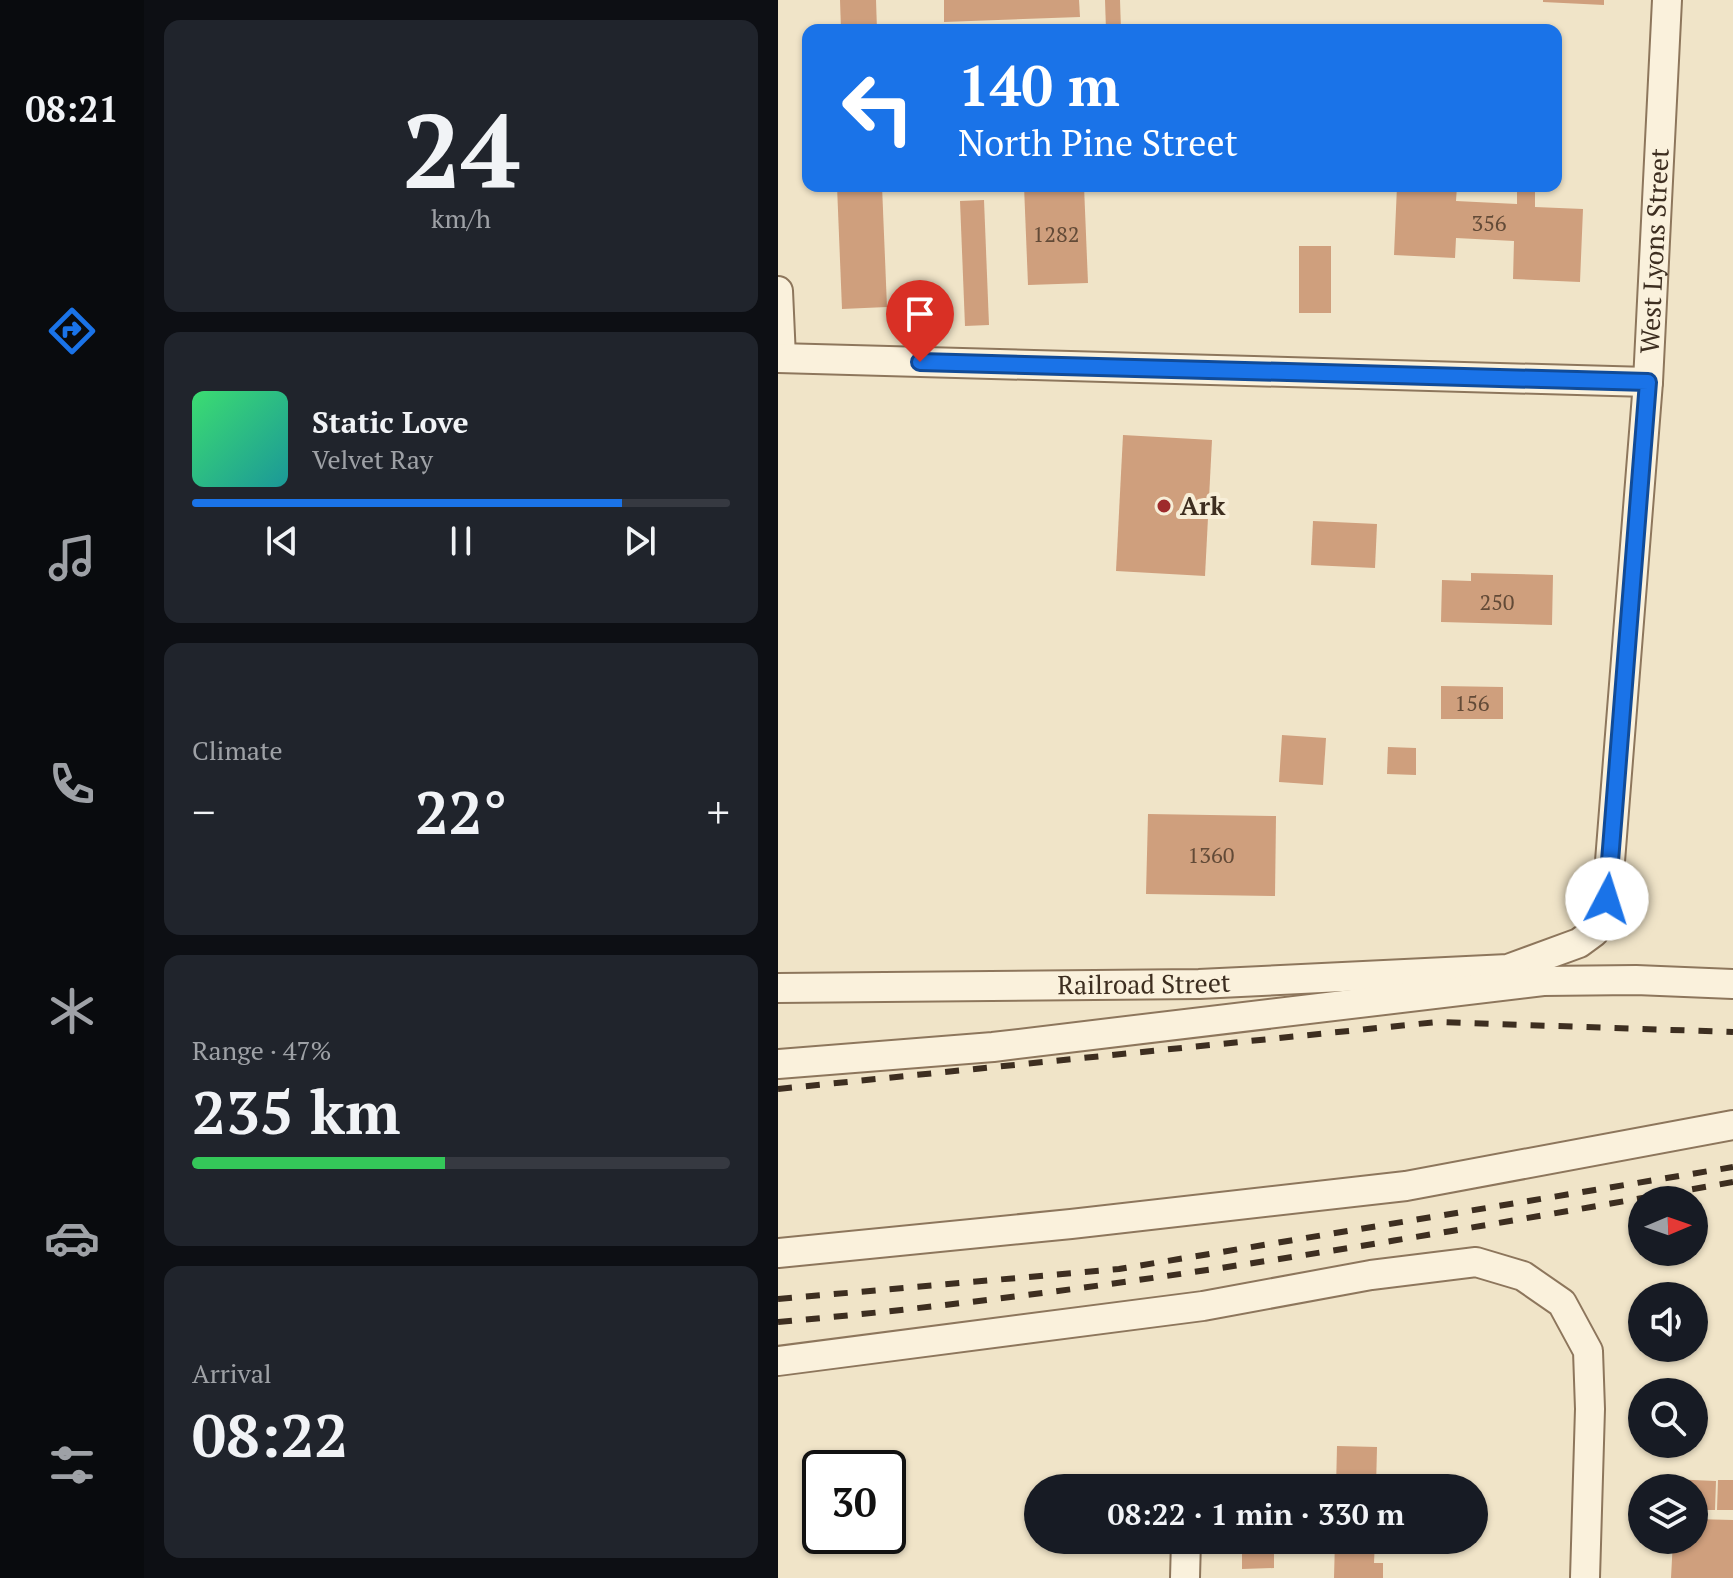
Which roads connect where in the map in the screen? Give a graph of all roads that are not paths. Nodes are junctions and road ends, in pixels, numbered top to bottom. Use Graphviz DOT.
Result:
graph roads {
  1 [pos="1667,0"];
  2 [pos="778,291"];
  3 [pos="779,358"];
  4 [pos="1648,382"];
  5 [pos="1508,969"];
  6 [pos="1733,984"];
  7 [pos="778,988"];
  8 [pos="778,1064"];
  9 [pos="1733,1125"];
  10 [pos="778,1253"];
  11 [pos="778,1361"];
  12 [pos="1186,1554"];
  13 [pos="1185,1578"];
  14 [pos="1585,1578"];
  1 -- 4 [label="street, West Lyons Street"];
  2 -- 3 [label="street"];
  3 -- 4 [label="street"];
  4 -- 5 [label="street, West Lyons Street"];
  5 -- 7 [label="street, Railroad Street"];
  6 -- 8 [label="street"];
  9 -- 10 [label="street"];
  11 -- 14 [label="street"];
  12 -- 13 [label="street"];
}
